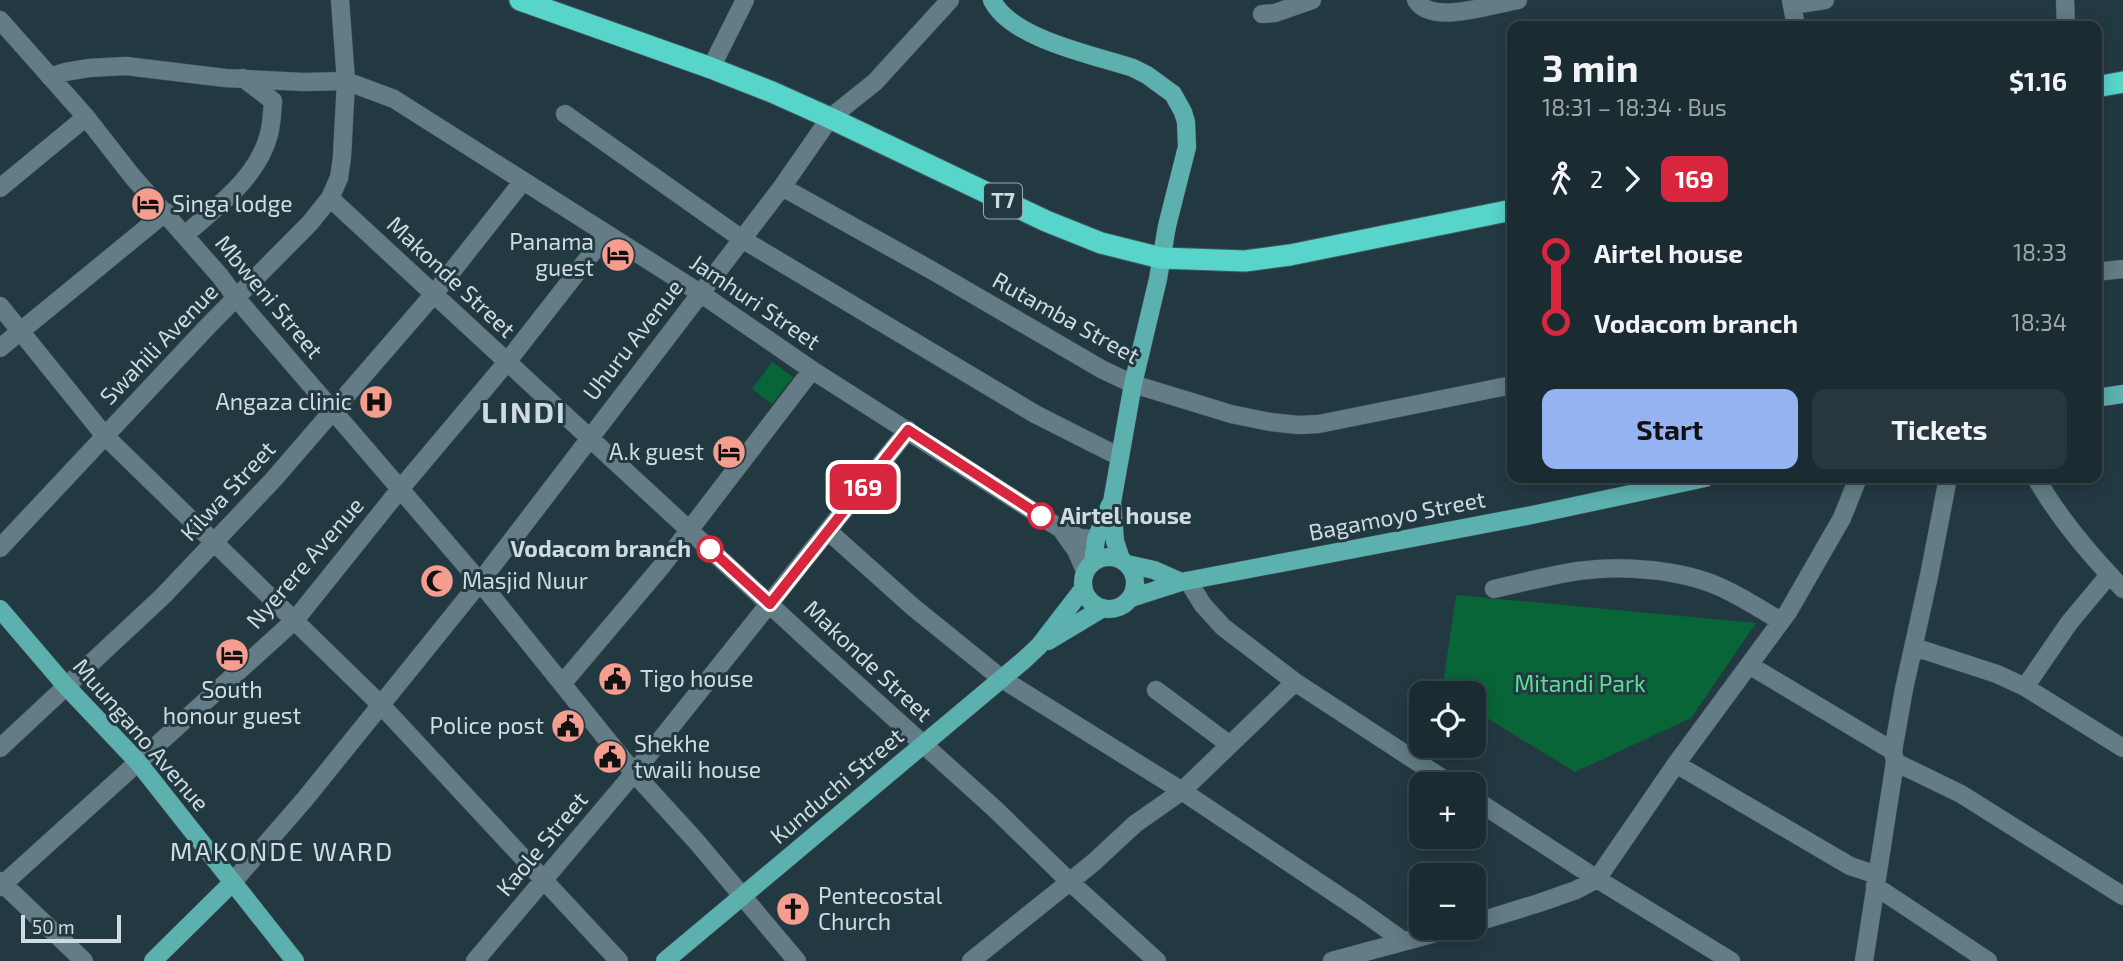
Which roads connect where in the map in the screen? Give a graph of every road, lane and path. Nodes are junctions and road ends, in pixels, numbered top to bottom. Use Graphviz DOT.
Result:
graph roads {
  1 [pos="340,0"];
  2 [pos="520,0"];
  3 [pos="745,0"];
  4 [pos="950,0"];
  5 [pos="992,0"];
  6 [pos="1416,0"];
  7 [pos="1518,0"];
  8 [pos="1825,0"];
  9 [pos="2065,0"];
  10 [pos="1310,1"];
  11 [pos="1791,3"];
  12 [pos="1262,14"];
  13 [pos="0,20"];
  14 [pos="1795,21"];
  15 [pos="2066,21"];
  16 [pos="711,68"];
  17 [pos="50,77"];
  18 [pos="243,78"];
  19 [pos="346,81"];
  20 [pos="2123,82"];
  21 [pos="2102,86"];
  22 [pos="565,114"];
  23 [pos="86,117"];
  24 [pos="830,118"];
  25 [pos="523,181"];
  26 [pos="782,187"];
  27 [pos="0,188"];
  28 [pos="330,198"];
  29 [pos="1507,211"];
  30 [pos="166,212"];
  31 [pos="607,234"];
  32 [pos="184,235"];
  33 [pos="742,239"];
  34 [pos="1161,258"];
  35 [pos="2123,269"];
  36 [pos="2102,271"];
  37 [pos="700,293"];
  38 [pos="434,294"];
  39 [pos="237,299"];
  40 [pos="0,306"];
  41 [pos="20,332"];
  42 [pos="0,348"];
  43 [pos="507,362"];
  44 [pos="812,370"];
  45 [pos="1133,384"];
  46 [pos="1507,386"];
  47 [pos="2123,394"];
  48 [pos="2102,397"];
  49 [pos="334,410"];
  50 [pos="908,430"];
  51 [pos="105,436"];
  52 [pos="589,438"];
  53 [pos="1120,457"];
  54 [pos="1682,483"];
  55 [pos="1856,483"];
  56 [pos="1947,483"];
  57 [pos="2039,483"];
  58 [pos="401,488"];
  59 [pos="1112,502"];
  60 [pos="1061,529"];
  61 [pos="690,530"];
  62 [pos="828,531"];
  63 [pos="1096,539"];
  64 [pos="215,543"];
  65 [pos="0,548"];
  66 [pos="1124,561"];
  67 [pos="1089,566"];
  68 [pos="2109,575"];
  69 [pos="480,582"];
  70 [pos="1184,582"];
  71 [pos="1083,589"];
  72 [pos="1494,589"];
  73 [pos="2123,589"];
  74 [pos="1130,597"];
  75 [pos="770,604"];
  76 [pos="1102,608"];
  77 [pos="0,609"];
  78 [pos="295,620"];
  79 [pos="1781,621"];
  80 [pos="1039,646"];
  81 [pos="1914,647"];
  82 [pos="1749,665"];
  83 [pos="1002,679"];
  84 [pos="1295,682"];
  85 [pos="562,684"];
  86 [pos="65,685"];
  87 [pos="2025,687"];
  88 [pos="1156,691"];
  89 [pos="381,705"];
  90 [pos="923,745"];
  91 [pos="1230,745"];
  92 [pos="0,748"];
  93 [pos="2123,748"];
  94 [pos="1894,757"];
  95 [pos="137,761"];
  96 [pos="1676,764"];
  97 [pos="1433,772"];
  98 [pos="634,773"];
  99 [pos="1182,790"];
  100 [pos="1486,807"];
  101 [pos="1597,879"];
  102 [pos="543,880"];
  103 [pos="1069,881"];
  104 [pos="1876,881"];
  105 [pos="232,883"];
  106 [pos="1,884"];
  107 [pos="2123,896"];
  108 [pos="743,897"];
  109 [pos="1486,919"];
  110 [pos="1409,938"];
  111 [pos="1402,940"];
  112 [pos="84,961"];
  113 [pos="153,961"];
  114 [pos="295,961"];
  115 [pos="475,961"];
  116 [pos="619,961"];
  117 [pos="665,961"];
  118 [pos="797,961"];
  119 [pos="971,961"];
  120 [pos="1157,961"];
  121 [pos="1332,961"];
  122 [pos="1731,961"];
  123 [pos="1864,961"];
  124 [pos="1988,961"];
  1 -- 19 [label="street, Swahili Avenue"];
  2 -- 16 [label="highway, T7"];
  3 -- 16 [label="street"];
  4 -- 24 [label="street, Uhuru Avenue"];
  5 -- 34 [label="main road"];
  6 -- 7 [label="street"];
  8 -- 11 [label="street"];
  9 -- 15 [label="street"];
  10 -- 12 [label="street"];
  11 -- 14 [label="street"];
  13 -- 17 [label="street, Mbweni Street"];
  16 -- 24 [label="highway, T7"];
  17 -- 18 [label="street"];
  17 -- 23 [label="street, Mbweni Street"];
  18 -- 19 [label="street"];
  18 -- 32 [label="street"];
  19 -- 25 [label="street, Jamhuri Street"];
  19 -- 28 [label="street, Swahili Avenue"];
  20 -- 21 [label="highway"];
  22 -- 33 [label="street"];
  23 -- 27 [label="street"];
  23 -- 30 [label="street, Mbweni Street"];
  24 -- 26 [label="street, Uhuru Avenue"];
  24 -- 34 [label="highway, T7"];
  25 -- 31 [label="street, Jamhuri Street"];
  25 -- 38 [label="street, Kilwa Street"];
  26 -- 33 [label="street, Uhuru Avenue"];
  26 -- 45 [label="street, Rutamba Street"];
  28 -- 38 [label="street, Makonde Street"];
  28 -- 39 [label="street, Swahili Avenue"];
  29 -- 34 [label="highway, T7"];
  30 -- 32 [label="street, Mbweni Street"];
  30 -- 41 [label="street"];
  31 -- 37 [label="street, Jamhuri Street"];
  31 -- 43 [label="street, Nyerere Avenue"];
  32 -- 39 [label="street, Mbweni Street"];
  33 -- 37 [label="street, Uhuru Avenue"];
  33 -- 53 [label="street"];
  34 -- 45 [label="main road"];
  35 -- 36 [label="street"];
  37 -- 44 [label="street, Jamhuri Street"];
  37 -- 52 [label="street, Uhuru Avenue"];
  38 -- 43 [label="street, Makonde Street"];
  38 -- 49 [label="street, Kilwa Street"];
  39 -- 49 [label="street, Mbweni Street"];
  39 -- 51 [label="street, Swahili Avenue"];
  40 -- 41 [label="street"];
  41 -- 42 [label="street"];
  41 -- 51 [label="street"];
  43 -- 52 [label="street, Makonde Street"];
  43 -- 58 [label="street, Nyerere Avenue"];
  44 -- 50 [label="street, Jamhuri Street"];
  44 -- 61 [label="street"];
  45 -- 46 [label="street, Rutamba Street"];
  45 -- 53 [label="main road"];
  47 -- 48 [label="main road"];
  49 -- 58 [label="street, Mbweni Street"];
  49 -- 64 [label="street, Kilwa Street"];
  50 -- 60 [label="street, Jamhuri Street"];
  50 -- 62 [label="street, Kaole Street"];
  51 -- 64 [label="street"];
  51 -- 65 [label="street, Swahili Avenue"];
  52 -- 61 [label="street, Makonde Street"];
  52 -- 69 [label="street, Uhuru Avenue"];
  53 -- 59 [label="main road"];
  54 -- 70 [label="main road, Bagamoyo Street"];
  55 -- 79 [label="street"];
  56 -- 81 [label="street"];
  57 -- 68 [label="street"];
  58 -- 69 [label="street, Mbweni Street"];
  58 -- 78 [label="street, Nyerere Avenue"];
  59 -- 63 [label="main road"];
  59 -- 66 [label="main road"];
  60 -- 63 [label="street"];
  60 -- 67 [label="street"];
  61 -- 75 [label="street, Makonde Street"];
  61 -- 85 [label="street"];
  62 -- 75 [label="street, Kaole Street"];
  62 -- 83 [label="street"];
  63 -- 67 [label="main road"];
  64 -- 78 [label="street"];
  64 -- 86 [label="street, Kilwa Street"];
  66 -- 67 [label="main road"];
  66 -- 70 [label="main road"];
  66 -- 74 [label="main road"];
  67 -- 71 [label="main road"];
  68 -- 73 [label="street"];
  68 -- 87 [label="street"];
  69 -- 85 [label="street, Mbweni Street"];
  69 -- 89 [label="street, Uhuru Avenue"];
  70 -- 74 [label="main road, Bagamoyo Street"];
  70 -- 84 [label="street"];
  71 -- 76 [label="main road"];
  71 -- 80 [label="main road"];
  72 -- 79 [label="street"];
  74 -- 76 [label="main road"];
  75 -- 90 [label="street, Makonde Street"];
  75 -- 98 [label="street, Kaole Street"];
  76 -- 80 [label="main road"];
  77 -- 86 [label="main road, Muungano Avenue"];
  78 -- 89 [label="street"];
  78 -- 95 [label="street, Nyerere Avenue"];
  79 -- 82 [label="street"];
  80 -- 83 [label="main road, Kunduchi Street"];
  81 -- 87 [label="street"];
  81 -- 94 [label="street"];
  82 -- 94 [label="street"];
  82 -- 96 [label="street"];
  83 -- 90 [label="main road, Kunduchi Street"];
  83 -- 99 [label="street"];
  84 -- 91 [label="street"];
  84 -- 97 [label="street"];
  85 -- 98 [label="street, Mbweni Street"];
  86 -- 92 [label="street, Kilwa Street"];
  86 -- 95 [label="main road, Muungano Avenue"];
  87 -- 93 [label="street"];
  88 -- 91 [label="street"];
  89 -- 102 [label="street"];
  89 -- 105 [label="street, Uhuru Avenue"];
  90 -- 103 [label="street, Makonde Street"];
  90 -- 108 [label="main road, Kunduchi Street"];
  91 -- 99 [label="street"];
  94 -- 104 [label="street"];
  94 -- 107 [label="street"];
  95 -- 105 [label="main road, Muungano Avenue"];
  95 -- 106 [label="street, Nyerere Avenue"];
  96 -- 101 [label="street"];
  96 -- 104 [label="street"];
  98 -- 102 [label="street, Kaole Street"];
  98 -- 108 [label="street, Mbweni Street"];
  99 -- 103 [label="street"];
  99 -- 111 [label="street"];
  100 -- 101 [label="street"];
  101 -- 109 [label="street"];
  101 -- 122 [label="street"];
  102 -- 115 [label="street, Kaole Street"];
  102 -- 116 [label="street"];
  103 -- 119 [label="street"];
  103 -- 120 [label="street, Makonde Street"];
  104 -- 123 [label="street"];
  104 -- 124 [label="street"];
  105 -- 113 [label="main road"];
  105 -- 114 [label="main road, Muungano Avenue"];
  106 -- 112 [label="street"];
  108 -- 117 [label="main road, Kunduchi Street"];
  108 -- 118 [label="street, Mbweni Street"];
  110 -- 111 [label="street"];
  111 -- 121 [label="street"];
}
